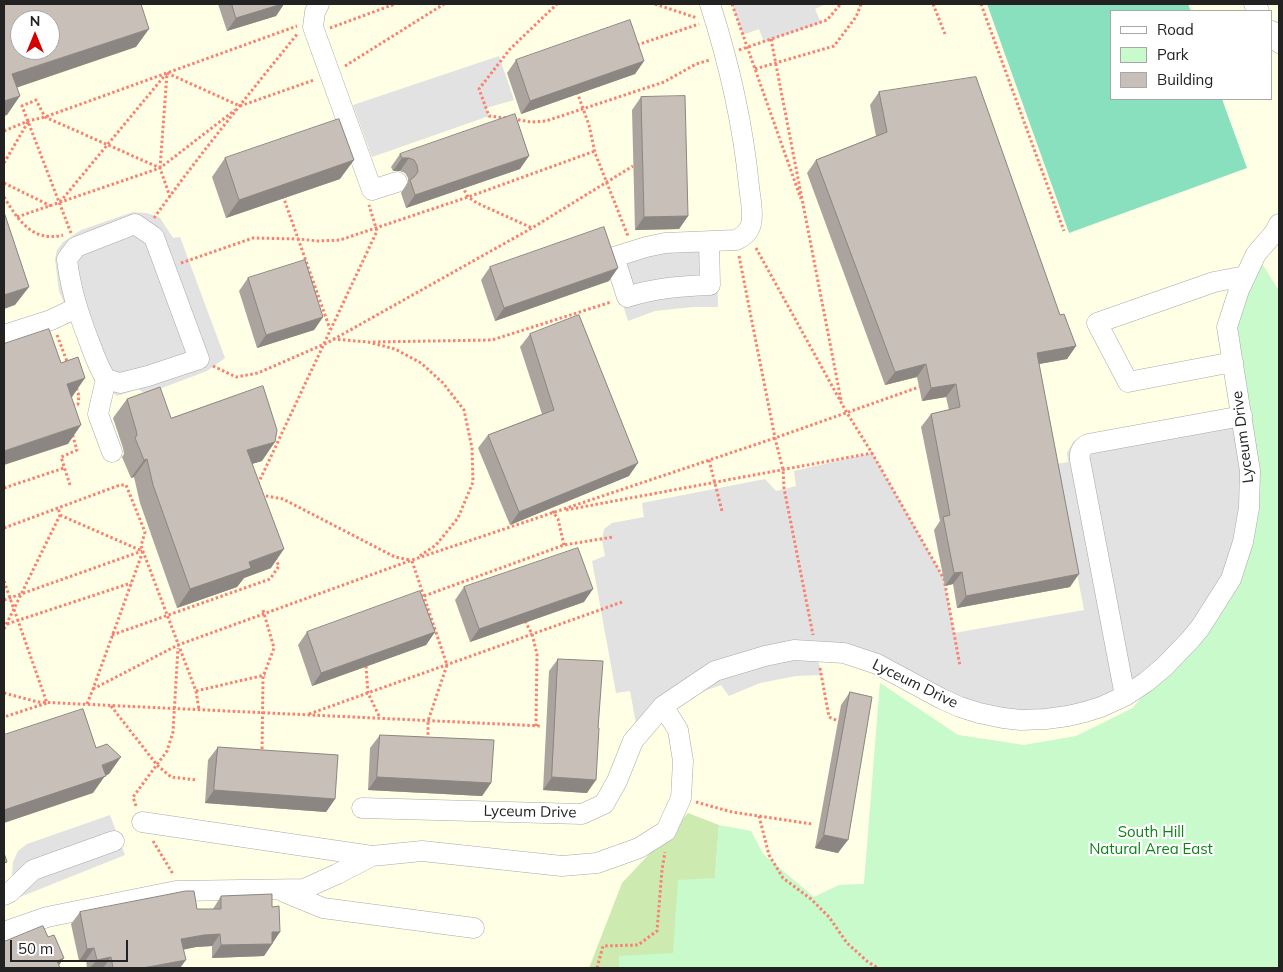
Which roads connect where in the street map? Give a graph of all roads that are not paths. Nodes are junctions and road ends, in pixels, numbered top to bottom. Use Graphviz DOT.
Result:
graph roads {
  1 [pos="710,4"];
  2 [pos="314,20"];
  3 [pos="397,182"];
  4 [pos="1279,224"];
  5 [pos="709,242"];
  6 [pos="1246,276"];
  7 [pos="76,308"];
  8 [pos="4,335"];
  9 [pos="1232,362"];
  10 [pos="106,379"];
  11 [pos="1242,416"];
  12 [pos="112,452"];
  13 [pos="1125,696"];
  14 [pos="663,706"];
  15 [pos="362,808"];
  16 [pos="142,822"];
  17 [pos="114,841"];
  18 [pos="372,856"];
  19 [pos="278,889"];
  20 [pos="4,895"];
  21 [pos="474,928"];
  22 [pos="4,932"];
  1 -- 5 [label="street"];
  2 -- 3 [label="street"];
  4 -- 6 [label="street, Lyceum Drive"];
  5 -- 5 [label="street"];
  6 -- 9 [label="street, Lyceum Drive"];
  6 -- 9 [label="street"];
  7 -- 8 [label="street"];
  7 -- 10 [label="street"];
  7 -- 10 [label="street"];
  9 -- 11 [label="street, Lyceum Drive"];
  10 -- 12 [label="street"];
  11 -- 13 [label="street, Lyceum Drive"];
  11 -- 13 [label="street"];
  13 -- 14 [label="street, Lyceum Drive"];
  14 -- 15 [label="street, Lyceum Drive"];
  14 -- 18 [label="street"];
  16 -- 18 [label="street"];
  17 -- 20 [label="street"];
  18 -- 19 [label="street"];
  19 -- 21 [label="street"];
  19 -- 22 [label="street"];
}
